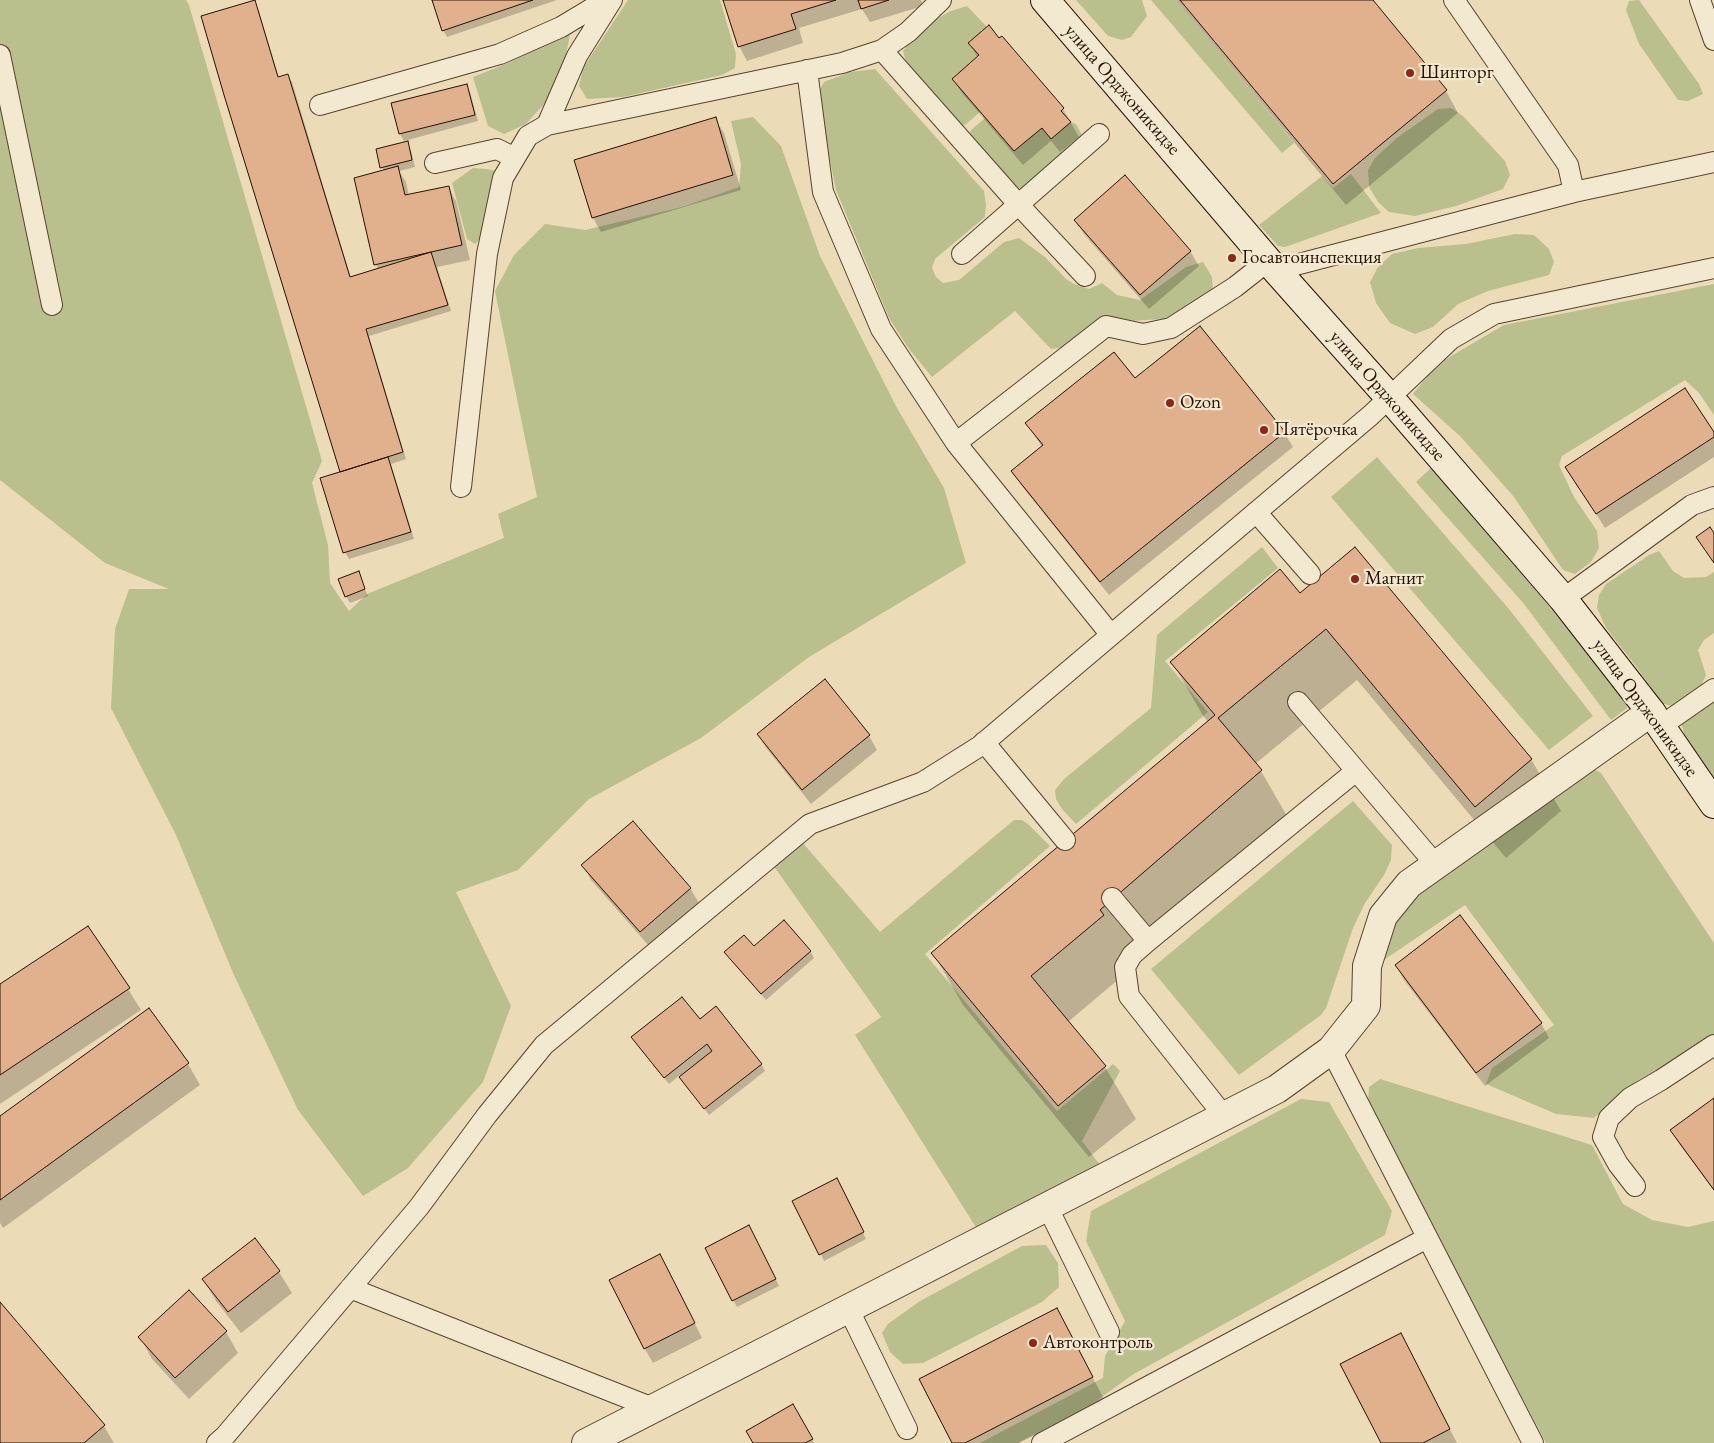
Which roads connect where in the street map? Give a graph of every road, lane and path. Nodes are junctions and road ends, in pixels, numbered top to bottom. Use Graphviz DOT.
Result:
graph roads {
  1 [pos="606,0"];
  2 [pos="612,0"];
  3 [pos="941,0"];
  4 [pos="1045,0"];
  5 [pos="1454,0"];
  6 [pos="1700,0"];
  7 [pos="1714,40"];
  8 [pos="882,50"];
  9 [pos="0,55"];
  10 [pos="807,70"];
  11 [pos="320,104"];
  12 [pos="547,124"];
  13 [pos="1099,134"];
  14 [pos="515,158"];
  15 [pos="1714,162"];
  16 [pos="435,163"];
  17 [pos="1574,192"];
  18 [pos="1018,204"];
  19 [pos="962,254"];
  20 [pos="1272,266"];
  21 [pos="1714,268"];
  22 [pos="1085,276"];
  23 [pos="52,305"];
  24 [pos="1389,397"];
  25 [pos="956,443"];
  26 [pos="461,487"];
  27 [pos="1714,497"];
  28 [pos="1256,512"];
  29 [pos="1310,574"];
  30 [pos="1563,599"];
  31 [pos="1111,635"];
  32 [pos="1714,689"];
  33 [pos="1298,702"];
  34 [pos="1656,719"];
  35 [pos="984,742"];
  36 [pos="1356,771"];
  37 [pos="1714,804"];
  38 [pos="1065,840"];
  39 [pos="1436,865"];
  40 [pos="1112,898"];
  41 [pos="1148,941"];
  42 [pos="1714,1045"];
  43 [pos="1330,1050"];
  44 [pos="1224,1116"];
  45 [pos="1635,1186"];
  46 [pos="1047,1206"];
  47 [pos="1428,1238"];
  48 [pos="350,1288"];
  49 [pos="848,1308"];
  50 [pos="1109,1332"];
  51 [pos="653,1408"];
  52 [pos="907,1429"];
  53 [pos="217,1443"];
  54 [pos="586,1443"];
  55 [pos="1042,1443"];
  56 [pos="1533,1443"];
  1 -- 11 [label="lane"];
  2 -- 12 [label="lane"];
  3 -- 8 [label="lane"];
  4 -- 20 [label="street, улица Орджоникидзе"];
  5 -- 17 [label="lane"];
  6 -- 7 [label="lane"];
  8 -- 10 [label="lane"];
  8 -- 18 [label="lane"];
  9 -- 23 [label="lane"];
  10 -- 12 [label="lane"];
  10 -- 25 [label="lane"];
  12 -- 14 [label="lane"];
  13 -- 18 [label="lane"];
  14 -- 16 [label="lane"];
  14 -- 26 [label="lane"];
  15 -- 17 [label="lane"];
  17 -- 20 [label="lane"];
  18 -- 19 [label="lane"];
  18 -- 22 [label="lane"];
  20 -- 24 [label="street, улица Орджоникидзе"];
  20 -- 25 [label="lane"];
  21 -- 24 [label="lane"];
  24 -- 28 [label="lane"];
  24 -- 30 [label="street, улица Орджоникидзе"];
  25 -- 31 [label="lane"];
  27 -- 30 [label="lane"];
  28 -- 29 [label="lane"];
  28 -- 31 [label="lane"];
  30 -- 34 [label="street, улица Орджоникидзе"];
  31 -- 35 [label="lane"];
  32 -- 34 [label="lane"];
  33 -- 36 [label="lane"];
  34 -- 37 [label="street, улица Орджоникидзе"];
  34 -- 39 [label="street"];
  35 -- 38 [label="lane"];
  35 -- 48 [label="lane"];
  36 -- 39 [label="lane"];
  36 -- 41 [label="lane"];
  39 -- 43 [label="street"];
  40 -- 41 [label="lane"];
  41 -- 44 [label="lane"];
  42 -- 45 [label="lane"];
  43 -- 44 [label="street"];
  43 -- 47 [label="lane"];
  44 -- 46 [label="street"];
  46 -- 49 [label="street"];
  46 -- 50 [label="lane"];
  47 -- 55 [label="lane"];
  47 -- 56 [label="lane"];
  48 -- 51 [label="lane"];
  48 -- 53 [label="lane"];
  49 -- 51 [label="street"];
  49 -- 52 [label="lane"];
  51 -- 54 [label="street"];
}
